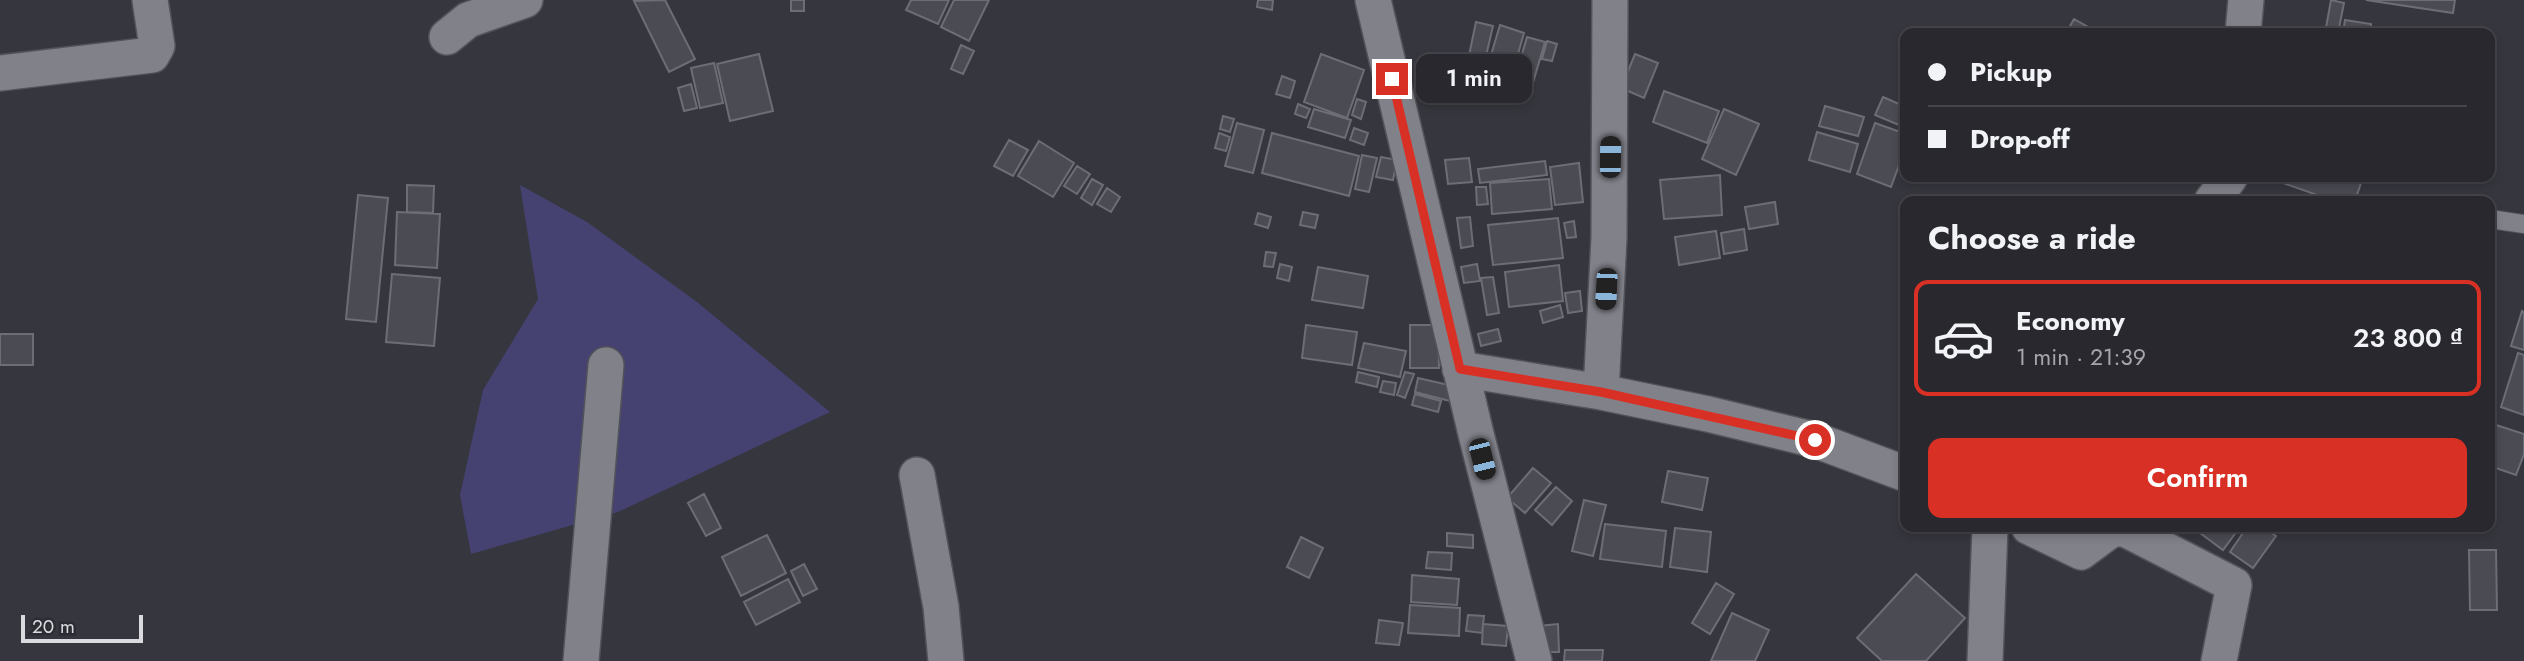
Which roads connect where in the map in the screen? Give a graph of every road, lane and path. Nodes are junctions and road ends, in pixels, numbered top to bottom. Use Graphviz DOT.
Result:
graph roads {
  1 [pos="150,0"];
  2 [pos="525,0"];
  3 [pos="1373,0"];
  4 [pos="1610,0"];
  5 [pos="2246,0"];
  6 [pos="2243,28"];
  7 [pos="447,37"];
  8 [pos="0,73"];
  9 [pos="2495,220"];
  10 [pos="2524,224"];
  11 [pos="606,365"];
  12 [pos="1460,369"];
  13 [pos="1601,392"];
  14 [pos="1900,472"];
  15 [pos="917,475"];
  16 [pos="1990,532"];
  17 [pos="2038,532"];
  18 [pos="2108,532"];
  19 [pos="2131,532"];
  20 [pos="581,661"];
  21 [pos="946,661"];
  22 [pos="1534,661"];
  23 [pos="1985,661"];
  24 [pos="2219,661"];
  1 -- 8 [label="street"];
  2 -- 7 [label="street"];
  3 -- 12 [label="street"];
  4 -- 13 [label="street"];
  5 -- 6 [label="street"];
  9 -- 10 [label="lane"];
  11 -- 20 [label="street"];
  12 -- 13 [label="street"];
  12 -- 22 [label="street"];
  13 -- 14 [label="street"];
  15 -- 21 [label="street"];
  16 -- 23 [label="street"];
  17 -- 18 [label="street"];
  19 -- 24 [label="street"];
}
